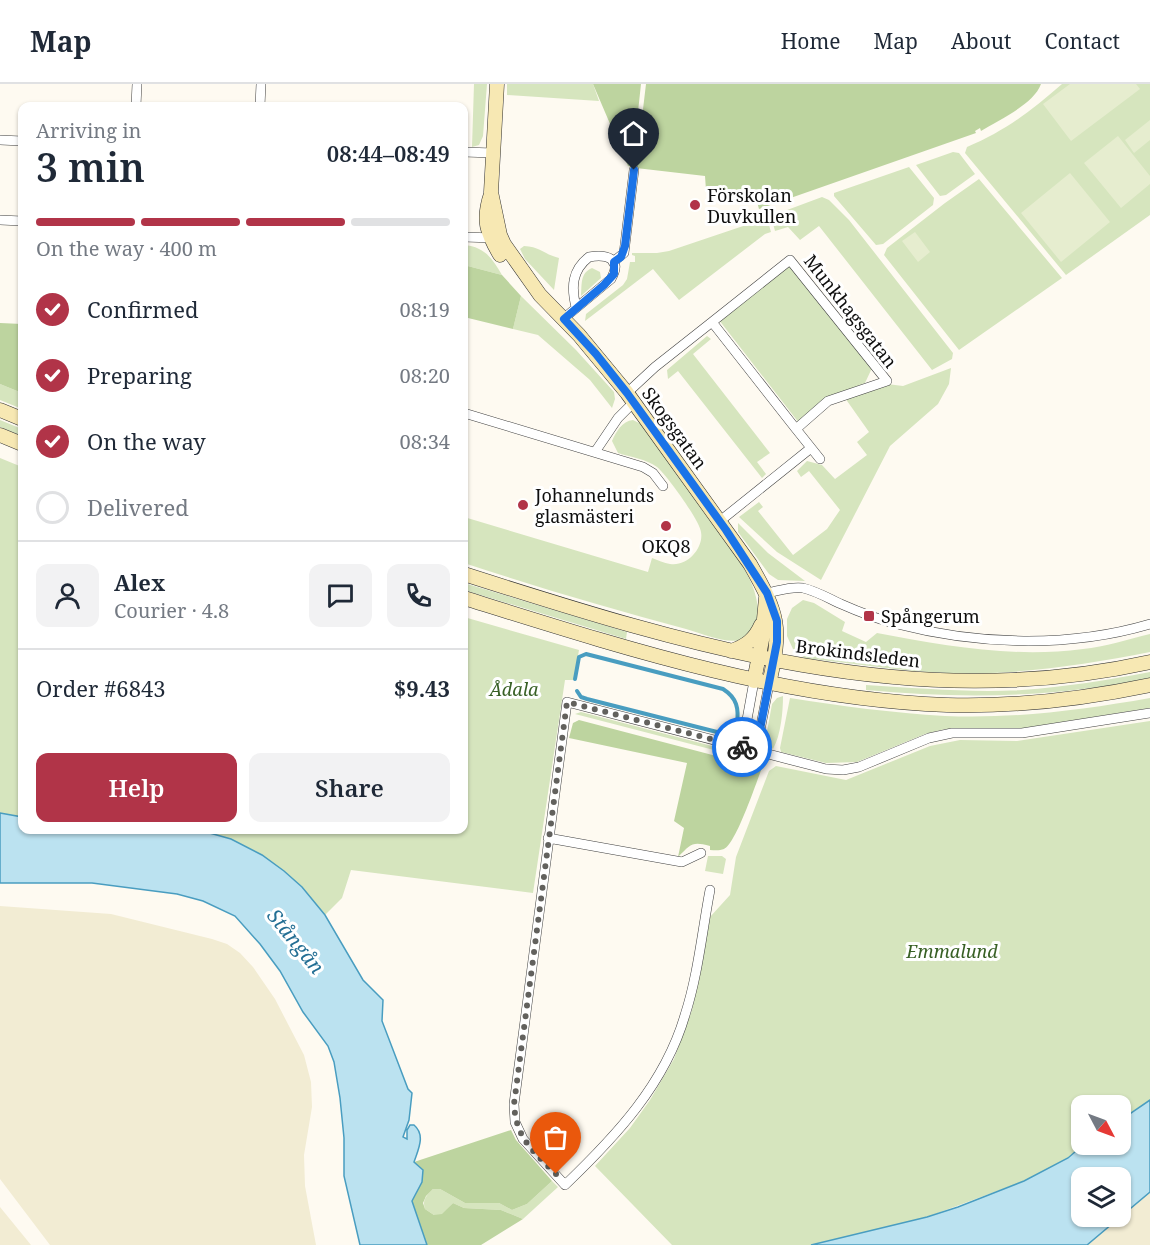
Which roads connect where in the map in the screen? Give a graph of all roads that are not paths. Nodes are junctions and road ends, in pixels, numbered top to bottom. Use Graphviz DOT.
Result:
graph roads {
  1 [pos="137,84"];
  2 [pos="261,84"];
  3 [pos="497,84"];
  4 [pos="136,102"];
  5 [pos="260,102"];
  6 [pos="0,140"];
  7 [pos="18,141"];
  8 [pos="468,152"];
  9 [pos="493,153"];
  10 [pos="634,170"];
  11 [pos="0,220"];
  12 [pos="18,221"];
  13 [pos="468,237"];
  14 [pos="496,238"];
  15 [pos="614,262"];
  16 [pos="576,307"];
  17 [pos="564,319"];
  18 [pos="712,322"];
  19 [pos="630,398"];
  20 [pos="0,410"];
  21 [pos="468,414"];
  22 [pos="18,417"];
  23 [pos="796,429"];
  24 [pos="0,435"];
  25 [pos="18,442"];
  26 [pos="811,448"];
  27 [pos="595,452"];
  28 [pos="820,459"];
  29 [pos="663,486"];
  30 [pos="720,521"];
  31 [pos="468,575"];
  32 [pos="767,593"];
  33 [pos="468,599"];
  34 [pos="764,621"];
  35 [pos="1150,624"];
  36 [pos="731,651"];
  37 [pos="759,657"];
  38 [pos="774,661"];
  39 [pos="1150,662"];
  40 [pos="754,681"];
  41 [pos="769,684"];
  42 [pos="1150,686"];
  43 [pos="1150,713"];
  44 [pos="742,747"];
  45 [pos="756,750"];
  46 [pos="548,838"];
  47 [pos="701,853"];
  48 [pos="710,890"];
  1 -- 4 [label="street"];
  2 -- 5 [label="street"];
  3 -- 9 [label="main road, Skogsgatan"];
  6 -- 7 [label="street"];
  8 -- 9 [label="street"];
  9 -- 14 [label="main road, Skogsgatan"];
  10 -- 15 [label="street"];
  11 -- 12 [label="street"];
  13 -- 14 [label="street"];
  14 -- 17 [label="main road, Skogsgatan"];
  15 -- 16 [label="street"];
  15 -- 16 [label="street"];
  16 -- 17 [label="street"];
  17 -- 19 [label="main road, Skogsgatan"];
  18 -- 19 [label="street, Munkhagsgatan"];
  18 -- 23 [label="street"];
  18 -- 23 [label="street, Munkhagsgatan"];
  19 -- 27 [label="street, Munkhagsgatan"];
  19 -- 30 [label="main road, Skogsgatan"];
  20 -- 22 [label="main road"];
  21 -- 27 [label="street"];
  23 -- 26 [label="street"];
  24 -- 25 [label="main road"];
  26 -- 28 [label="street"];
  26 -- 30 [label="street"];
  27 -- 29 [label="street"];
  30 -- 32 [label="main road, Skogsgatan"];
  31 -- 36 [label="main road, Brokindsleden"];
  32 -- 34 [label="main road"];
  32 -- 35 [label="street"];
  32 -- 38 [label="main road, Skogsgatan"];
  33 -- 40 [label="main road"];
  34 -- 36 [label="main road"];
  34 -- 37 [label="main road"];
  36 -- 37 [label="main road, Brokindsleden"];
  37 -- 38 [label="main road, Brokindsleden"];
  37 -- 40 [label="main road"];
  38 -- 39 [label="main road, Brokindsleden"];
  38 -- 41 [label="main road, Skogsgatan"];
  40 -- 41 [label="main road"];
  40 -- 44 [label="street"];
  41 -- 42 [label="main road"];
  41 -- 45 [label="street"];
  43 -- 45 [label="street"];
  44 -- 45 [label="street"];
  44 -- 46 [label="street"];
  46 -- 47 [label="street"];
  46 -- 48 [label="street"];
}
